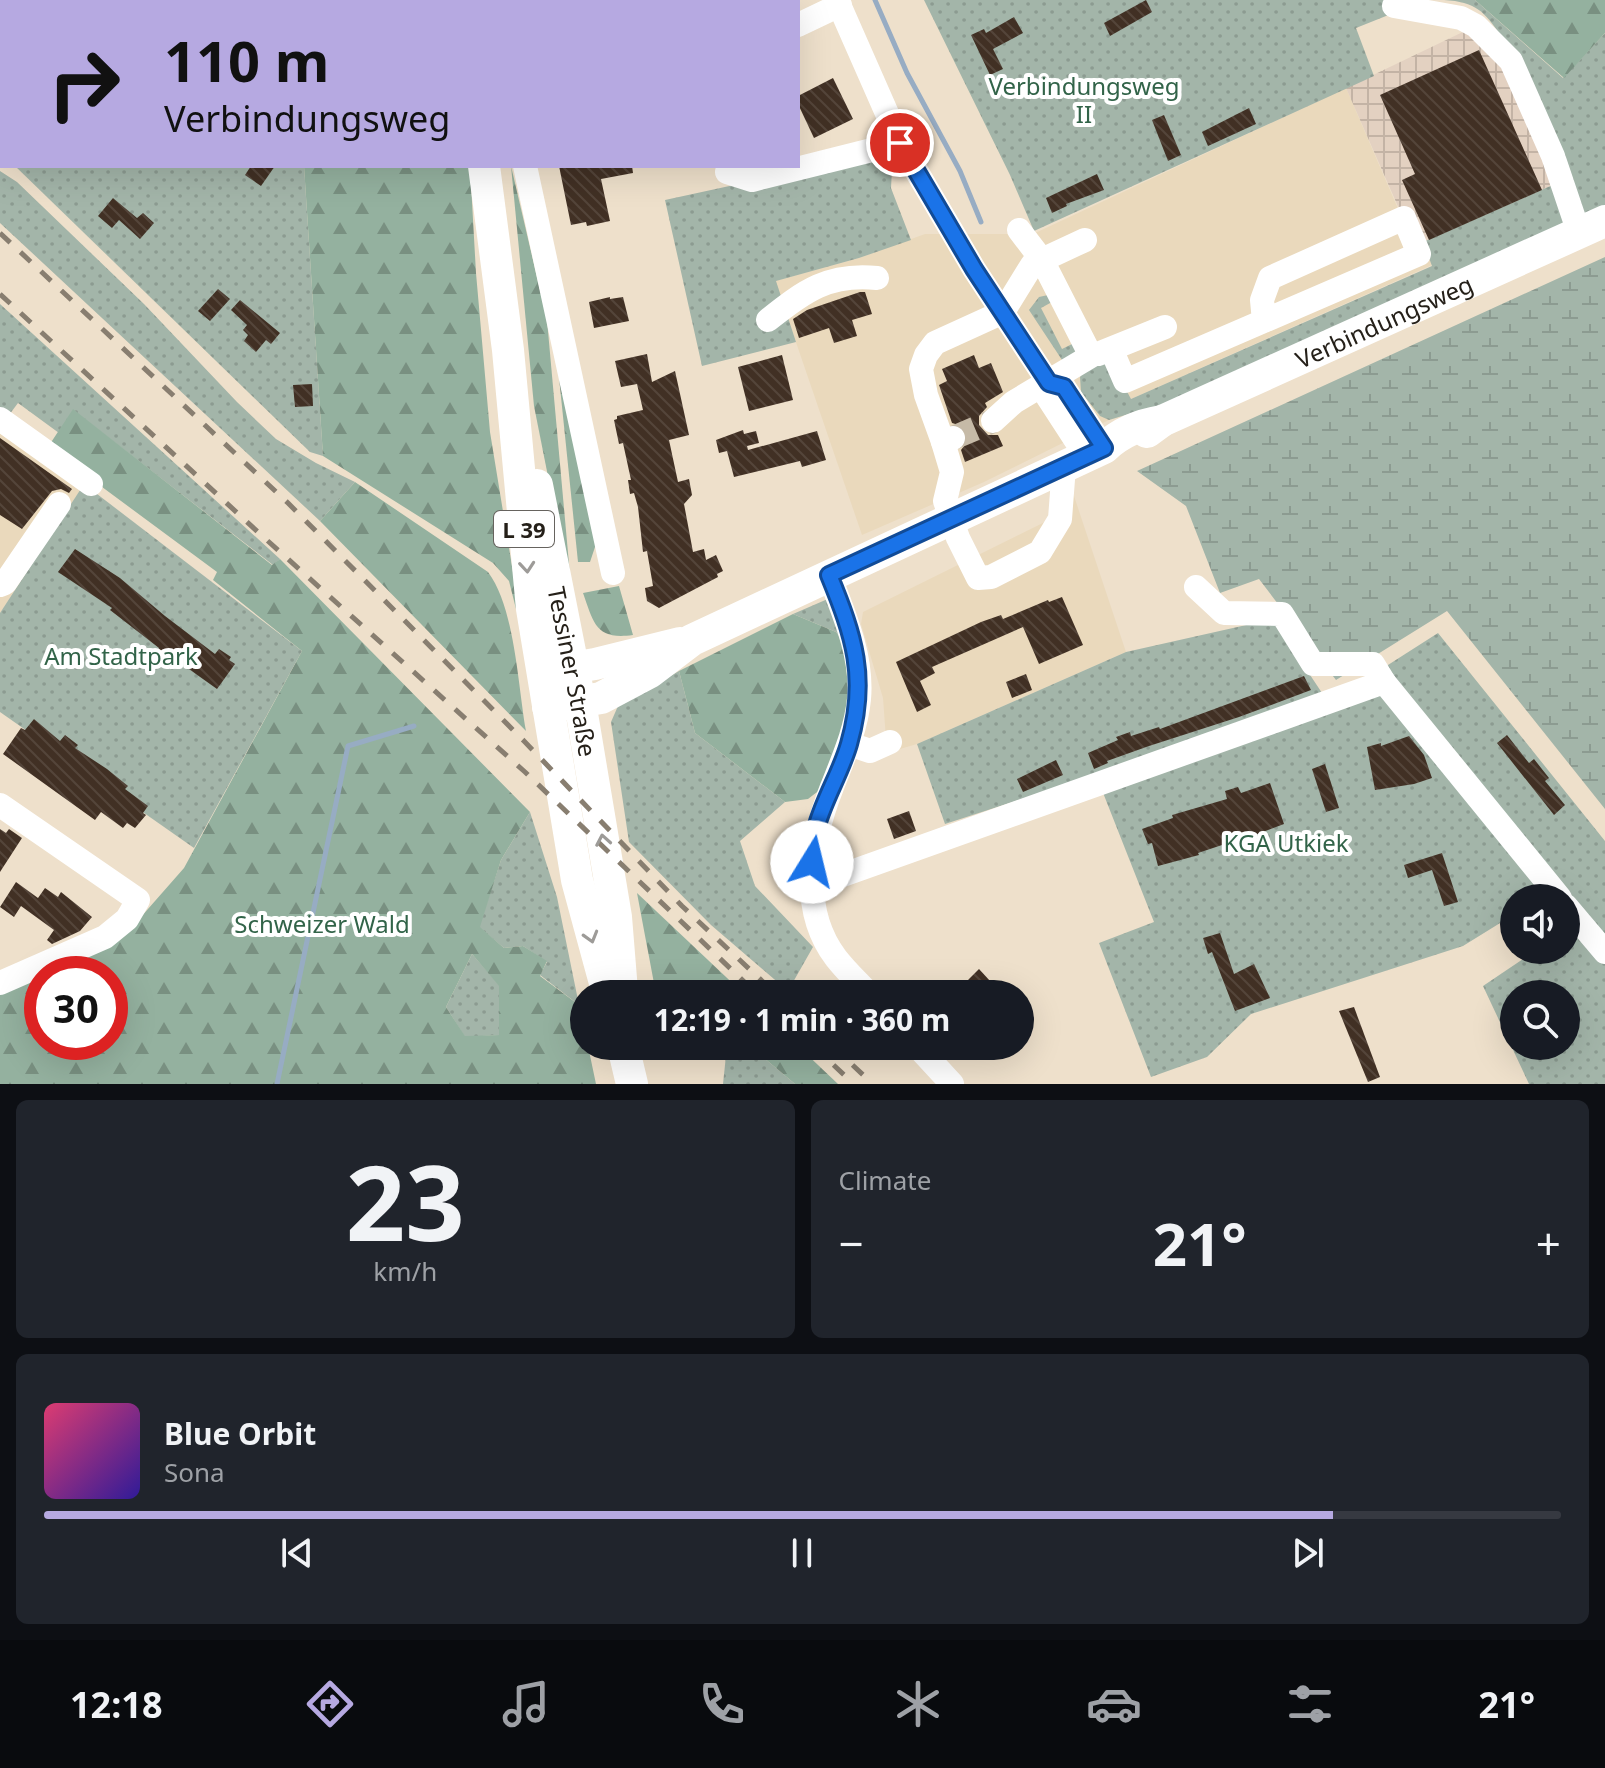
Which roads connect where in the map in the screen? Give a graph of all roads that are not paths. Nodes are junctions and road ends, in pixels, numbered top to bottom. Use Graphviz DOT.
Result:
graph roads {
  1 [pos="839,2"];
  2 [pos="1394,6"];
  3 [pos="800,24"];
  4 [pos="900,143"];
  5 [pos="484,168"];
  6 [pos="525,168"];
  7 [pos="727,172"];
  8 [pos="1592,227"];
  9 [pos="1019,230"];
  10 [pos="1085,240"];
  11 [pos="1042,260"];
  12 [pos="877,278"];
  13 [pos="1003,312"];
  14 [pos="768,320"];
  15 [pos="1264,321"];
  16 [pos="1165,327"];
  17 [pos="508,350"];
  18 [pos="1102,353"];
  19 [pos="1049,383"];
  20 [pos="0,419"];
  21 [pos="993,421"];
  22 [pos="1085,457"];
  23 [pos="91,484"];
  24 [pos="59,504"];
  25 [pos="948,510"];
  26 [pos="613,573"];
  27 [pos="829,575"];
  28 [pos="0,585"];
  29 [pos="1196,587"];
  30 [pos="692,640"];
  31 [pos="574,667"];
  32 [pos="542,673"];
  33 [pos="1384,682"];
  34 [pos="580,702"];
  35 [pos="549,711"];
  36 [pos="890,742"];
  37 [pos="849,744"];
  38 [pos="0,805"];
  39 [pos="1549,884"];
  40 [pos="812,886"];
  41 [pos="1580,923"];
  42 [pos="1605,952"];
  43 [pos="604,980"];
  44 [pos="621,980"];
  45 [pos="856,980"];
  46 [pos="0,983"];
  47 [pos="930,1060"];
  48 [pos="952,1084"];
  1 -- 3 [label="street"];
  1 -- 4 [label="street"];
  2 -- 8 [label="street"];
  4 -- 7 [label="street"];
  4 -- 13 [label="street"];
  5 -- 17 [label="main road, Tessiner Straße / L 39"];
  6 -- 26 [label="street"];
  8 -- 22 [label="main road, Verbindungsweg"];
  9 -- 11 [label="street"];
  10 -- 11 [label="street"];
  11 -- 13 [label="street"];
  11 -- 18 [label="street"];
  12 -- 14 [label="street"];
  13 -- 19 [label="street"];
  13 -- 25 [label="street"];
  15 -- 15 [label="street"];
  15 -- 18 [label="street"];
  16 -- 18 [label="street"];
  17 -- 31 [label="main road, Tessiner Straße / L 39"];
  17 -- 32 [label="main road, Tessiner Straße / L 39, one-way"];
  18 -- 19 [label="street"];
  19 -- 21 [label="street"];
  19 -- 22 [label="street"];
  20 -- 23 [label="street"];
  22 -- 25 [label="main road, Verbindungsweg"];
  22 -- 25 [label="street"];
  24 -- 28 [label="street"];
  25 -- 27 [label="main road, Verbindungsweg"];
  27 -- 30 [label="main road, Verbindungsweg"];
  27 -- 37 [label="street"];
  29 -- 33 [label="street"];
  30 -- 31 [label="main road, Verbindungsweg"];
  30 -- 34 [label="main road, Verbindungsweg"];
  31 -- 32 [label="main road, Verbindungsweg"];
  31 -- 34 [label="main road, Tessiner Straße / L 39"];
  32 -- 35 [label="main road, Tessiner Straße / L 39"];
  33 -- 39 [label="street"];
  33 -- 40 [label="street"];
  34 -- 35 [label="main road, Verbindungsweg"];
  44 -- 34 [label="main road, Tessiner Straße / L 39, one-way"];
  35 -- 43 [label="main road, Tessiner Straße / L 39, one-way"];
  36 -- 37 [label="street"];
  37 -- 40 [label="street"];
  38 -- 46 [label="street"];
  40 -- 45 [label="street"];
  41 -- 42 [label="street"];
  47 -- 48 [label="street"];
}
